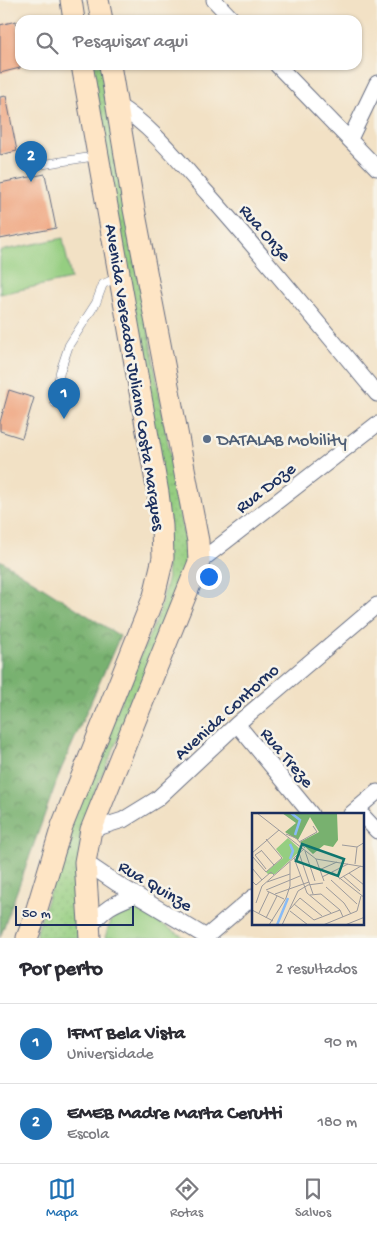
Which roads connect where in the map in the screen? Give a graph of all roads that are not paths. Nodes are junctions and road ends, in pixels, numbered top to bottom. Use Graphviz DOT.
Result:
graph roads {
  1 [pos="71,0"];
  2 [pos="98,0"];
  3 [pos="214,0"];
  4 [pos="73,15"];
  5 [pos="101,15"];
  6 [pos="228,15"];
  7 [pos="83,70"];
  8 [pos="111,70"];
  9 [pos="283,70"];
  10 [pos="377,83"];
  11 [pos="116,105"];
  12 [pos="350,139"];
  13 [pos="99,156"];
  14 [pos="46,164"];
  15 [pos="377,168"];
  16 [pos="120,276"];
  17 [pos="377,394"];
  18 [pos="55,403"];
  19 [pos="377,424"];
  20 [pos="199,562"];
  21 [pos="377,605"];
  22 [pos="237,724"];
  23 [pos="377,792"];
  24 [pos="310,813"];
  25 [pos="359,813"];
  26 [pos="364,819"];
  27 [pos="91,830"];
  28 [pos="377,831"];
  29 [pos="85,862"];
  30 [pos="136,895"];
  31 [pos="252,898"];
  32 [pos="90,932"];
  33 [pos="27,938"];
  34 [pos="207,938"];
  1 -- 4 [label="main road"];
  2 -- 5 [label="main road"];
  3 -- 6 [label="street"];
  7 -- 13 [label="main road, Avenida Vereador Juliano Costa Marques"];
  8 -- 11 [label="main road, Avenida Vereador Juliano Costa Marques"];
  9 -- 12 [label="street"];
  10 -- 12 [label="street"];
  11 -- 17 [label="street, Rua Onze"];
  11 -- 20 [label="main road, Avenida Vereador Juliano Costa Marques"];
  12 -- 15 [label="street"];
  13 -- 14 [label="lane"];
  13 -- 16 [label="main road, Avenida Vereador Juliano Costa Marques"];
  16 -- 18 [label="lane"];
  16 -- 33 [label="main road, Avenida Vereador Juliano Costa Marques"];
  19 -- 20 [label="street, Rua Doze"];
  20 -- 27 [label="main road, Avenida Vereador Juliano Costa Marques"];
  21 -- 22 [label="street, Avenida Contorno"];
  22 -- 24 [label="street, Rua Treze"];
  22 -- 27 [label="street, Avenida Contorno"];
  23 -- 25 [label="street"];
  26 -- 28 [label="street"];
  27 -- 29 [label="main road, Avenida Vereador Juliano Costa Marques"];
  29 -- 30 [label="street, Rua Quinze"];
  29 -- 32 [label="main road, Avenida Vereador Juliano Costa Marques"];
  30 -- 32 [label="street"];
  30 -- 34 [label="street, Rua Quinze"];
  31 -- 34 [label="street"];
}
